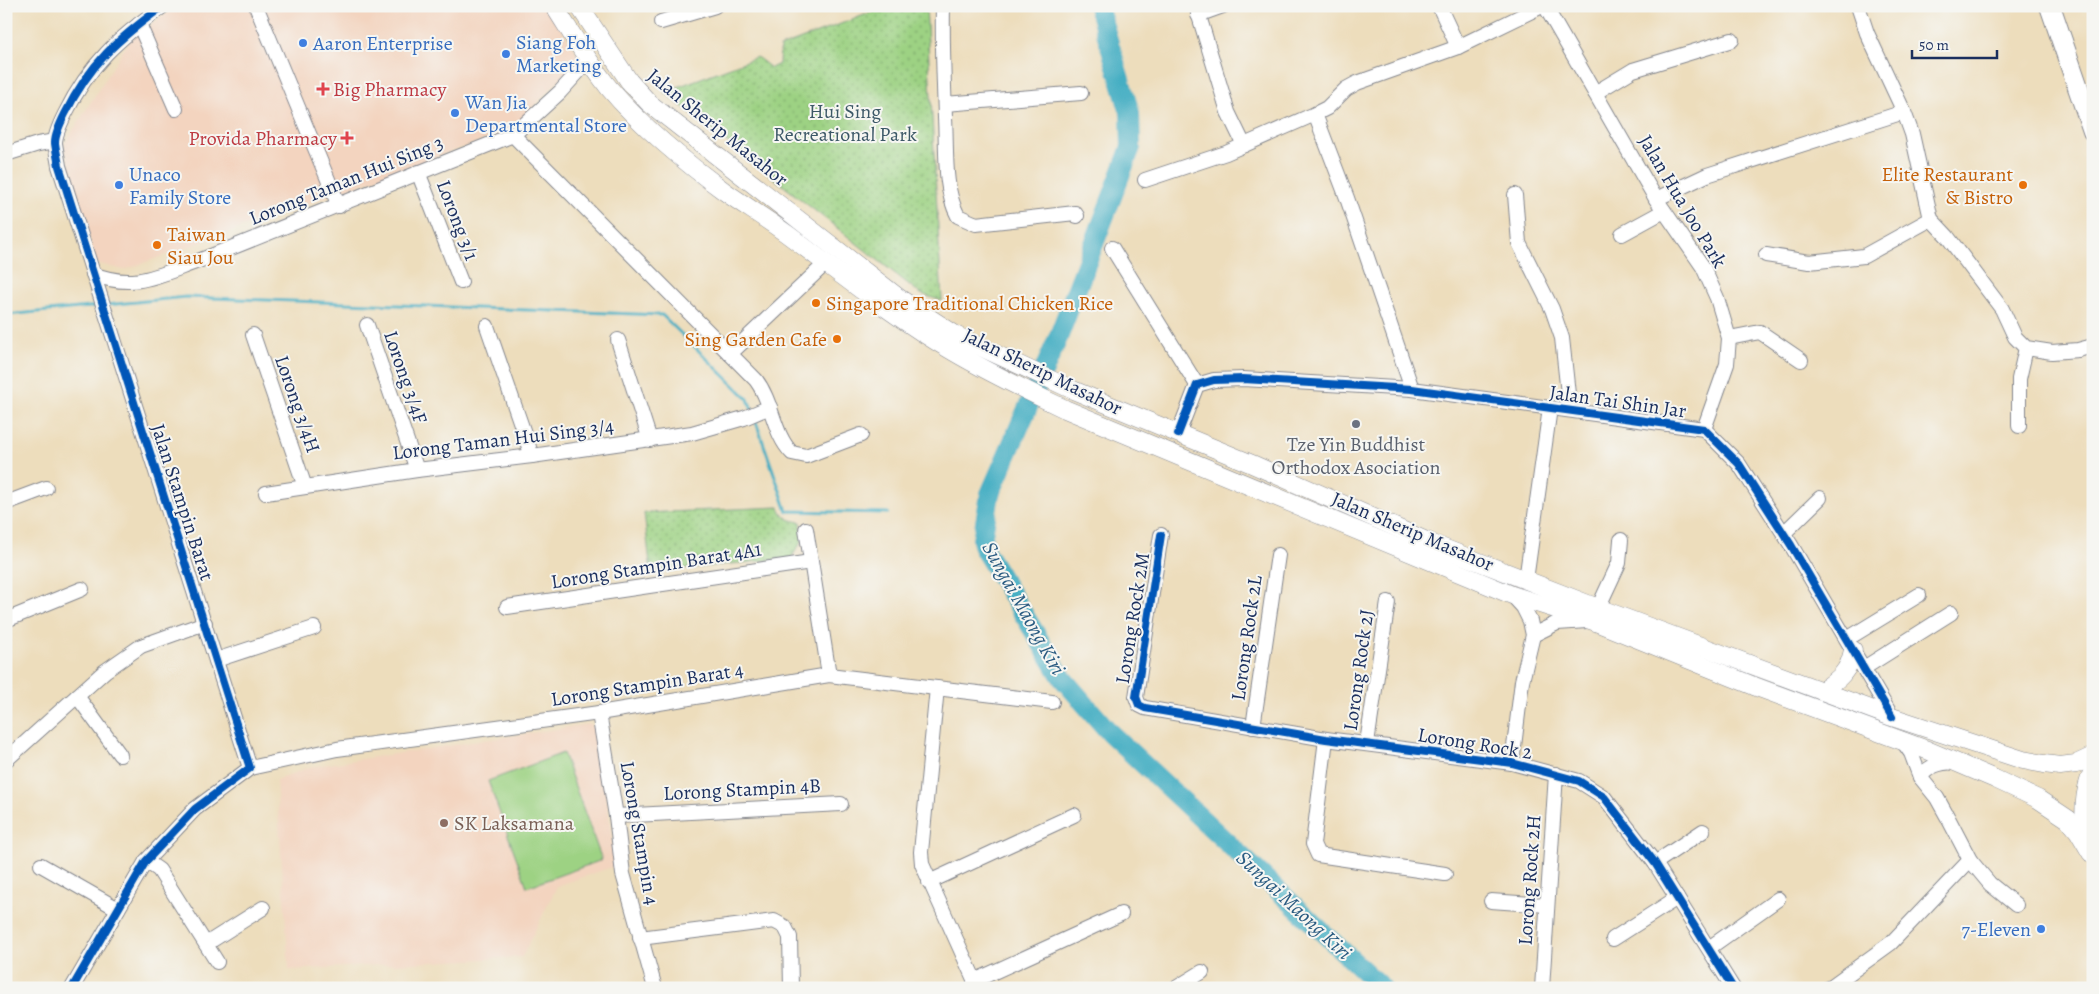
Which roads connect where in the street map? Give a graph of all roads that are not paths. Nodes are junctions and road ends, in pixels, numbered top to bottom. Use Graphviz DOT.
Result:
graph roads {
  1 [pos="163,6"];
  2 [pos="256,6"];
  3 [pos="554,6"];
  4 [pos="579,6"];
  5 [pos="715,6"];
  6 [pos="943,6"];
  7 [pos="1223,6"];
  8 [pos="1440,6"];
  9 [pos="1544,6"];
  10 [pos="1858,6"];
  11 [pos="2050,6"];
  12 [pos="1197,11"];
  13 [pos="661,22"];
  14 [pos="139,24"];
  15 [pos="1732,40"];
  16 [pos="1458,47"];
  17 [pos="589,60"];
  18 [pos="1080,93"];
  19 [pos="1595,93"];
  20 [pos="945,104"];
  21 [pos="176,109"];
  22 [pos="1904,112"];
  23 [pos="1315,114"];
  24 [pos="2092,123"];
  25 [pos="513,135"];
  26 [pos="55,141"];
  27 [pos="1244,145"];
  28 [pos="6,154"];
  29 [pos="418,172"];
  30 [pos="1145,180"];
  31 [pos="1515,195"];
  32 [pos="1656,199"];
  33 [pos="338,206"];
  34 [pos="1664,211"];
  35 [pos="1077,216"];
  36 [pos="1931,219"];
  37 [pos="1622,234"];
  38 [pos="1112,248"];
  39 [pos="1766,255"];
  40 [pos="825,264"];
  41 [pos="93,274"];
  42 [pos="461,282"];
  43 [pos="367,325"];
  44 [pos="487,326"];
  45 [pos="253,335"];
  46 [pos="1729,338"];
  47 [pos="618,340"];
  48 [pos="2093,346"];
  49 [pos="2026,348"];
  50 [pos="730,354"];
  51 [pos="1800,360"];
  52 [pos="1197,385"];
  53 [pos="1412,389"];
  54 [pos="767,408"];
  55 [pos="1550,408"];
  56 [pos="1567,410"];
  57 [pos="2019,426"];
  58 [pos="1704,429"];
  59 [pos="1178,434"];
  60 [pos="861,436"];
  61 [pos="650,440"];
  62 [pos="532,456"];
  63 [pos="417,470"];
  64 [pos="305,487"];
  65 [pos="46,488"];
  66 [pos="266,493"];
  67 [pos="1820,498"];
  68 [pos="6,503"];
  69 [pos="806,529"];
  70 [pos="1784,533"];
  71 [pos="1161,535"];
  72 [pos="1621,540"];
  73 [pos="1278,555"];
  74 [pos="811,562"];
  75 [pos="1526,580"];
  76 [pos="82,589"];
  77 [pos="1512,595"];
  78 [pos="1919,595"];
  79 [pos="1388,602"];
  80 [pos="507,607"];
  81 [pos="1951,613"];
  82 [pos="1595,615"];
  83 [pos="6,620"];
  84 [pos="205,623"];
  85 [pos="314,628"];
  86 [pos="1533,635"];
  87 [pos="1850,644"];
  88 [pos="216,660"];
  89 [pos="1864,668"];
  90 [pos="829,675"];
  91 [pos="937,688"];
  92 [pos="1822,692"];
  93 [pos="77,696"];
  94 [pos="1052,702"];
  95 [pos="1139,704"];
  96 [pos="600,713"];
  97 [pos="1892,717"];
  98 [pos="1253,727"];
  99 [pos="1326,739"];
  100 [pos="1901,739"];
  101 [pos="1367,743"];
  102 [pos="120,755"];
  103 [pos="2093,756"];
  104 [pos="6,760"];
  105 [pos="1956,762"];
  106 [pos="1512,763"];
  107 [pos="250,768"];
  108 [pos="2093,770"];
  109 [pos="1556,774"];
  110 [pos="1920,777"];
  111 [pos="841,804"];
  112 [pos="1074,815"];
  113 [pos="616,816"];
  114 [pos="1703,831"];
  115 [pos="2092,855"];
  116 [pos="1970,860"];
  117 [pos="146,862"];
  118 [pos="1655,863"];
  119 [pos="41,865"];
  120 [pos="1446,874"];
  121 [pos="929,882"];
  122 [pos="1677,898"];
  123 [pos="1778,899"];
  124 [pos="1491,900"];
  125 [pos="1547,905"];
  126 [pos="2016,905"];
  127 [pos="263,908"];
  128 [pos="118,909"];
  129 [pos="1121,914"];
  130 [pos="640,938"];
  131 [pos="1613,939"];
  132 [pos="206,944"];
  133 [pos="1709,948"];
  134 [pos="217,962"];
  135 [pos="1202,972"];
  136 [pos="976,984"];
  137 [pos="72,988"];
  138 [pos="655,988"];
  139 [pos="791,988"];
  140 [pos="1176,988"];
  141 [pos="1542,988"];
  142 [pos="1733,988"];
  143 [pos="1829,988"];
  1 -- 14 [label="street, Jalan Stampin Barat"];
  2 -- 33 [label="street"];
  3 -- 17 [label="main road, Jalan Sherip Masahor"];
  4 -- 59 [label="main road, Jalan Sherip Masahor"];
  5 -- 13 [label="street"];
  6 -- 20 [label="street"];
  7 -- 12 [label="street"];
  8 -- 16 [label="street"];
  9 -- 16 [label="street"];
  9 -- 19 [label="street, Jalan Hua Joo Park"];
  10 -- 22 [label="street"];
  11 -- 24 [label="highway"];
  12 -- 27 [label="street"];
  14 -- 21 [label="street"];
  14 -- 26 [label="street, Jalan Stampin Barat"];
  15 -- 19 [label="street"];
  16 -- 23 [label="street"];
  17 -- 25 [label="street, Lorong Taman Hui Sing 3"];
  17 -- 40 [label="main road, Jalan Sherip Masahor"];
  18 -- 20 [label="street"];
  19 -- 32 [label="street, Jalan Hua Joo Park"];
  20 -- 35 [label="street"];
  22 -- 32 [label="street"];
  22 -- 36 [label="street"];
  23 -- 27 [label="street"];
  23 -- 53 [label="street"];
  25 -- 29 [label="street, Lorong Taman Hui Sing 3"];
  25 -- 50 [label="street"];
  26 -- 28 [label="street"];
  26 -- 41 [label="street, Jalan Stampin Barat"];
  27 -- 30 [label="street"];
  29 -- 33 [label="street, Lorong Taman Hui Sing 3"];
  29 -- 42 [label="street, Lorong 3/1"];
  31 -- 56 [label="street"];
  32 -- 34 [label="street, Jalan Hua Joo Park"];
  33 -- 41 [label="street, Lorong Taman Hui Sing 3"];
  34 -- 37 [label="street"];
  34 -- 46 [label="street, Jalan Hua Joo Park"];
  36 -- 39 [label="street"];
  36 -- 49 [label="street"];
  38 -- 52 [label="street"];
  40 -- 50 [label="street"];
  40 -- 77 [label="main road, Jalan Sherip Masahor"];
  41 -- 84 [label="street, Jalan Stampin Barat"];
  43 -- 63 [label="street, Lorong 3/4F"];
  44 -- 62 [label="street"];
  45 -- 64 [label="street, Lorong 3/4H"];
  46 -- 51 [label="street"];
  46 -- 58 [label="street, Jalan Hua Joo Park"];
  47 -- 61 [label="street"];
  48 -- 49 [label="street"];
  49 -- 57 [label="street"];
  50 -- 54 [label="street"];
  52 -- 53 [label="street, Jalan Tai Shin Jar"];
  52 -- 59 [label="street"];
  53 -- 55 [label="street, Jalan Tai Shin Jar"];
  54 -- 60 [label="street"];
  54 -- 61 [label="street, Lorong Taman Hui Sing 3/4"];
  55 -- 56 [label="street, Jalan Tai Shin Jar"];
  55 -- 75 [label="street"];
  56 -- 58 [label="street, Jalan Tai Shin Jar"];
  58 -- 70 [label="street, Jalan Tai Shin Jar"];
  59 -- 75 [label="main road, Jalan Sherip Masahor"];
  61 -- 62 [label="street, Lorong Taman Hui Sing 3/4"];
  62 -- 63 [label="street, Lorong Taman Hui Sing 3/4"];
  63 -- 64 [label="street, Lorong Taman Hui Sing 3/4"];
  64 -- 66 [label="street, Lorong Taman Hui Sing 3/4"];
  65 -- 68 [label="street"];
  67 -- 70 [label="street"];
  69 -- 74 [label="street"];
  70 -- 87 [label="street, Jalan Tai Shin Jar"];
  71 -- 95 [label="street, Lorong Rock 2M"];
  72 -- 82 [label="street"];
  73 -- 98 [label="street, Lorong Rock 2L"];
  74 -- 80 [label="street, Lorong Stampin Barat 4A1"];
  74 -- 90 [label="street"];
  75 -- 82 [label="main road"];
  76 -- 83 [label="street"];
  77 -- 82 [label="main road, Jalan Sherip Masahor"];
  77 -- 86 [label="street"];
  78 -- 87 [label="street"];
  79 -- 101 [label="street, Lorong Rock 2J"];
  81 -- 89 [label="street"];
  82 -- 86 [label="street"];
  82 -- 92 [label="main road, Jalan Sherip Masahor"];
  82 -- 100 [label="main road, Jalan Sherip Masahor"];
  84 -- 88 [label="street, Jalan Stampin Barat"];
  84 -- 93 [label="street"];
  85 -- 88 [label="street"];
  86 -- 106 [label="street"];
  87 -- 89 [label="street, Jalan Tai Shin Jar"];
  87 -- 92 [label="main road"];
  88 -- 107 [label="street, Jalan Stampin Barat"];
  89 -- 97 [label="street, Jalan Tai Shin Jar"];
  90 -- 91 [label="street, Lorong Stampin Barat 4"];
  90 -- 96 [label="street, Lorong Stampin Barat 4"];
  91 -- 94 [label="street, Lorong Stampin Barat 4"];
  91 -- 121 [label="street"];
  92 -- 97 [label="main road, Jalan Sherip Masahor"];
  93 -- 102 [label="street"];
  93 -- 104 [label="street"];
  95 -- 98 [label="street, Lorong Rock 2"];
  96 -- 107 [label="street, Lorong Stampin Barat 4"];
  96 -- 113 [label="street, Lorong Stampin 4"];
  97 -- 103 [label="main road, Jalan Sherip Masahor"];
  98 -- 99 [label="street, Lorong Rock 2"];
  99 -- 101 [label="street, Lorong Rock 2"];
  99 -- 120 [label="street"];
  100 -- 105 [label="main road, Jalan Sherip Masahor"];
  100 -- 110 [label="street"];
  101 -- 106 [label="street, Lorong Rock 2"];
  105 -- 110 [label="street"];
  105 -- 115 [label="main road, Jalan Sherip Masahor"];
  106 -- 109 [label="street, Lorong Rock 2"];
  107 -- 117 [label="street"];
  108 -- 115 [label="main road"];
  109 -- 118 [label="street, Lorong Rock 2"];
  109 -- 125 [label="street, Lorong Rock 2H"];
  110 -- 116 [label="street"];
  111 -- 113 [label="street, Lorong Stampin 4B"];
  112 -- 121 [label="street"];
  113 -- 130 [label="street, Lorong Stampin 4"];
  114 -- 118 [label="street"];
  116 -- 126 [label="street"];
  116 -- 143 [label="street"];
  117 -- 128 [label="street"];
  117 -- 132 [label="street"];
  118 -- 122 [label="street, Lorong Rock 2"];
  119 -- 128 [label="street"];
  121 -- 136 [label="street"];
  122 -- 131 [label="street"];
  122 -- 133 [label="street, Lorong Rock 2"];
  123 -- 133 [label="street"];
  124 -- 125 [label="street"];
  125 -- 141 [label="street, Lorong Rock 2H"];
  127 -- 132 [label="street"];
  128 -- 137 [label="street"];
  129 -- 136 [label="street"];
  130 -- 138 [label="street, Lorong Stampin 4"];
  130 -- 139 [label="street"];
  132 -- 134 [label="street"];
  133 -- 142 [label="street, Lorong Rock 2"];
  135 -- 140 [label="street"];
}
